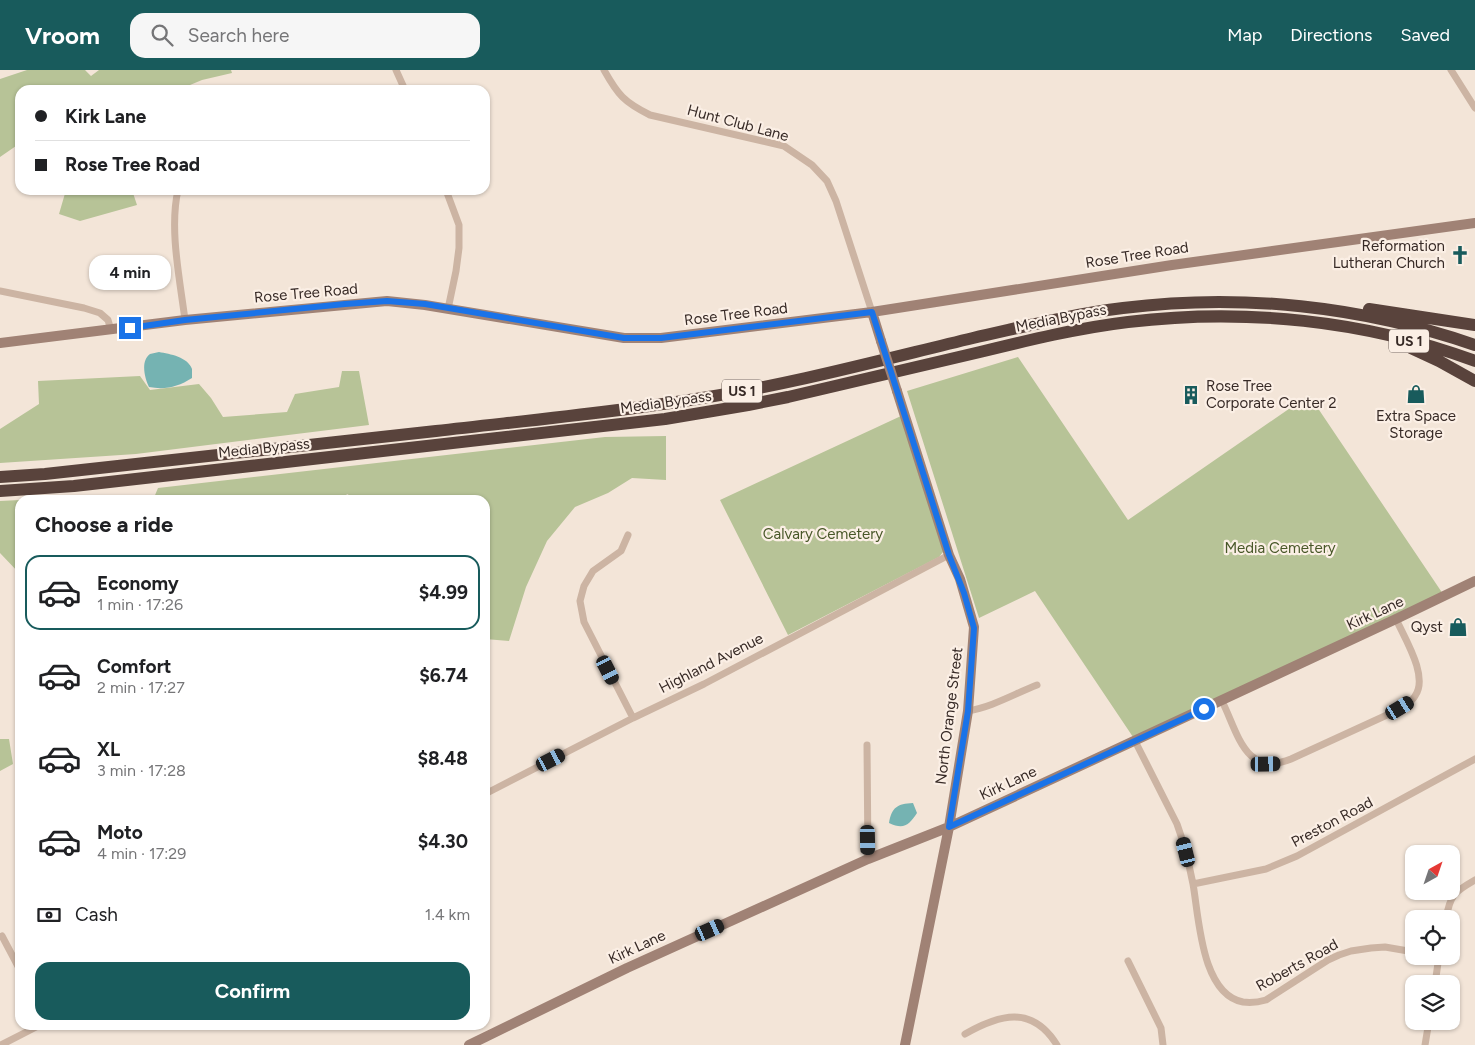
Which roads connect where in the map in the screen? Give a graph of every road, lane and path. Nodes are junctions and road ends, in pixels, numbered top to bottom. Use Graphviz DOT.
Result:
graph roads {
  1 [pos="396,70"];
  2 [pos="604,70"];
  3 [pos="1451,70"];
  4 [pos="403,85"];
  5 [pos="1475,108"];
  6 [pos="177,195"];
  7 [pos="448,195"];
  8 [pos="1475,223"];
  9 [pos="0,291"];
  10 [pos="1290,305"];
  11 [pos="448,309"];
  12 [pos="872,312"];
  13 [pos="185,320"];
  14 [pos="1475,325"];
  15 [pos="1342,326"];
  16 [pos="112,330"];
  17 [pos="0,343"];
  18 [pos="1475,345"];
  19 [pos="1475,361"];
  20 [pos="1475,381"];
  21 [pos="0,477"];
  22 [pos="0,491"];
  23 [pos="628,535"];
  24 [pos="949,555"];
  25 [pos="1475,581"];
  26 [pos="1396,619"];
  27 [pos="1036,685"];
  28 [pos="1222,701"];
  29 [pos="968,711"];
  30 [pos="633,718"];
  31 [pos="1135,741"];
  32 [pos="867,744"];
  33 [pos="1475,759"];
  34 [pos="490,790"];
  35 [pos="949,827"];
  36 [pos="868,858"];
  37 [pos="1475,880"];
  38 [pos="1193,884"];
  39 [pos="1448,910"];
  40 [pos="2,936"];
  41 [pos="1405,951"];
  42 [pos="15,961"];
  43 [pos="1128,961"];
  44 [pos="30,1030"];
  45 [pos="1428,1030"];
  46 [pos="965,1034"];
  47 [pos="1,1045"];
  48 [pos="469,1045"];
  49 [pos="905,1045"];
  50 [pos="1058,1045"];
  51 [pos="1163,1045"];
  52 [pos="1425,1045"];
  1 -- 4 [label="street"];
  2 -- 12 [label="street, Hunt Club Lane"];
  3 -- 5 [label="street"];
  6 -- 13 [label="street"];
  7 -- 11 [label="street"];
  8 -- 12 [label="street, Rose Tree Road"];
  9 -- 16 [label="street"];
  10 -- 14 [label="highway"];
  10 -- 18 [label="highway, Media Bypass / US 1"];
  10 -- 21 [label="highway, Media Bypass / US 1"];
  11 -- 12 [label="street, Rose Tree Road"];
  11 -- 13 [label="street, Rose Tree Road"];
  12 -- 24 [label="street, North Orange Street, bridge"];
  13 -- 16 [label="street, Rose Tree Road"];
  15 -- 19 [label="highway, Media Bypass / US 1"];
  15 -- 20 [label="highway"];
  15 -- 22 [label="highway, Media Bypass / US 1"];
  16 -- 17 [label="street, Rose Tree Road"];
  23 -- 30 [label="street"];
  24 -- 29 [label="street, North Orange Street"];
  24 -- 30 [label="street, Highland Avenue"];
  25 -- 26 [label="street, Kirk Lane"];
  26 -- 28 [label="street, Kirk Lane"];
  26 -- 28 [label="street"];
  27 -- 29 [label="street"];
  28 -- 31 [label="street, Kirk Lane"];
  29 -- 35 [label="street, North Orange Street"];
  30 -- 34 [label="street, Highland Avenue"];
  31 -- 35 [label="street, Kirk Lane"];
  31 -- 38 [label="street, Roberts Road"];
  32 -- 36 [label="street"];
  33 -- 38 [label="street, Preston Road"];
  35 -- 36 [label="street, Kirk Lane"];
  35 -- 49 [label="street, North Orange Street"];
  36 -- 48 [label="street, Kirk Lane"];
  37 -- 39 [label="street"];
  38 -- 41 [label="street, Roberts Road"];
  40 -- 42 [label="street"];
  43 -- 51 [label="street"];
  44 -- 47 [label="street"];
  45 -- 52 [label="street"];
  46 -- 50 [label="street"];
}
